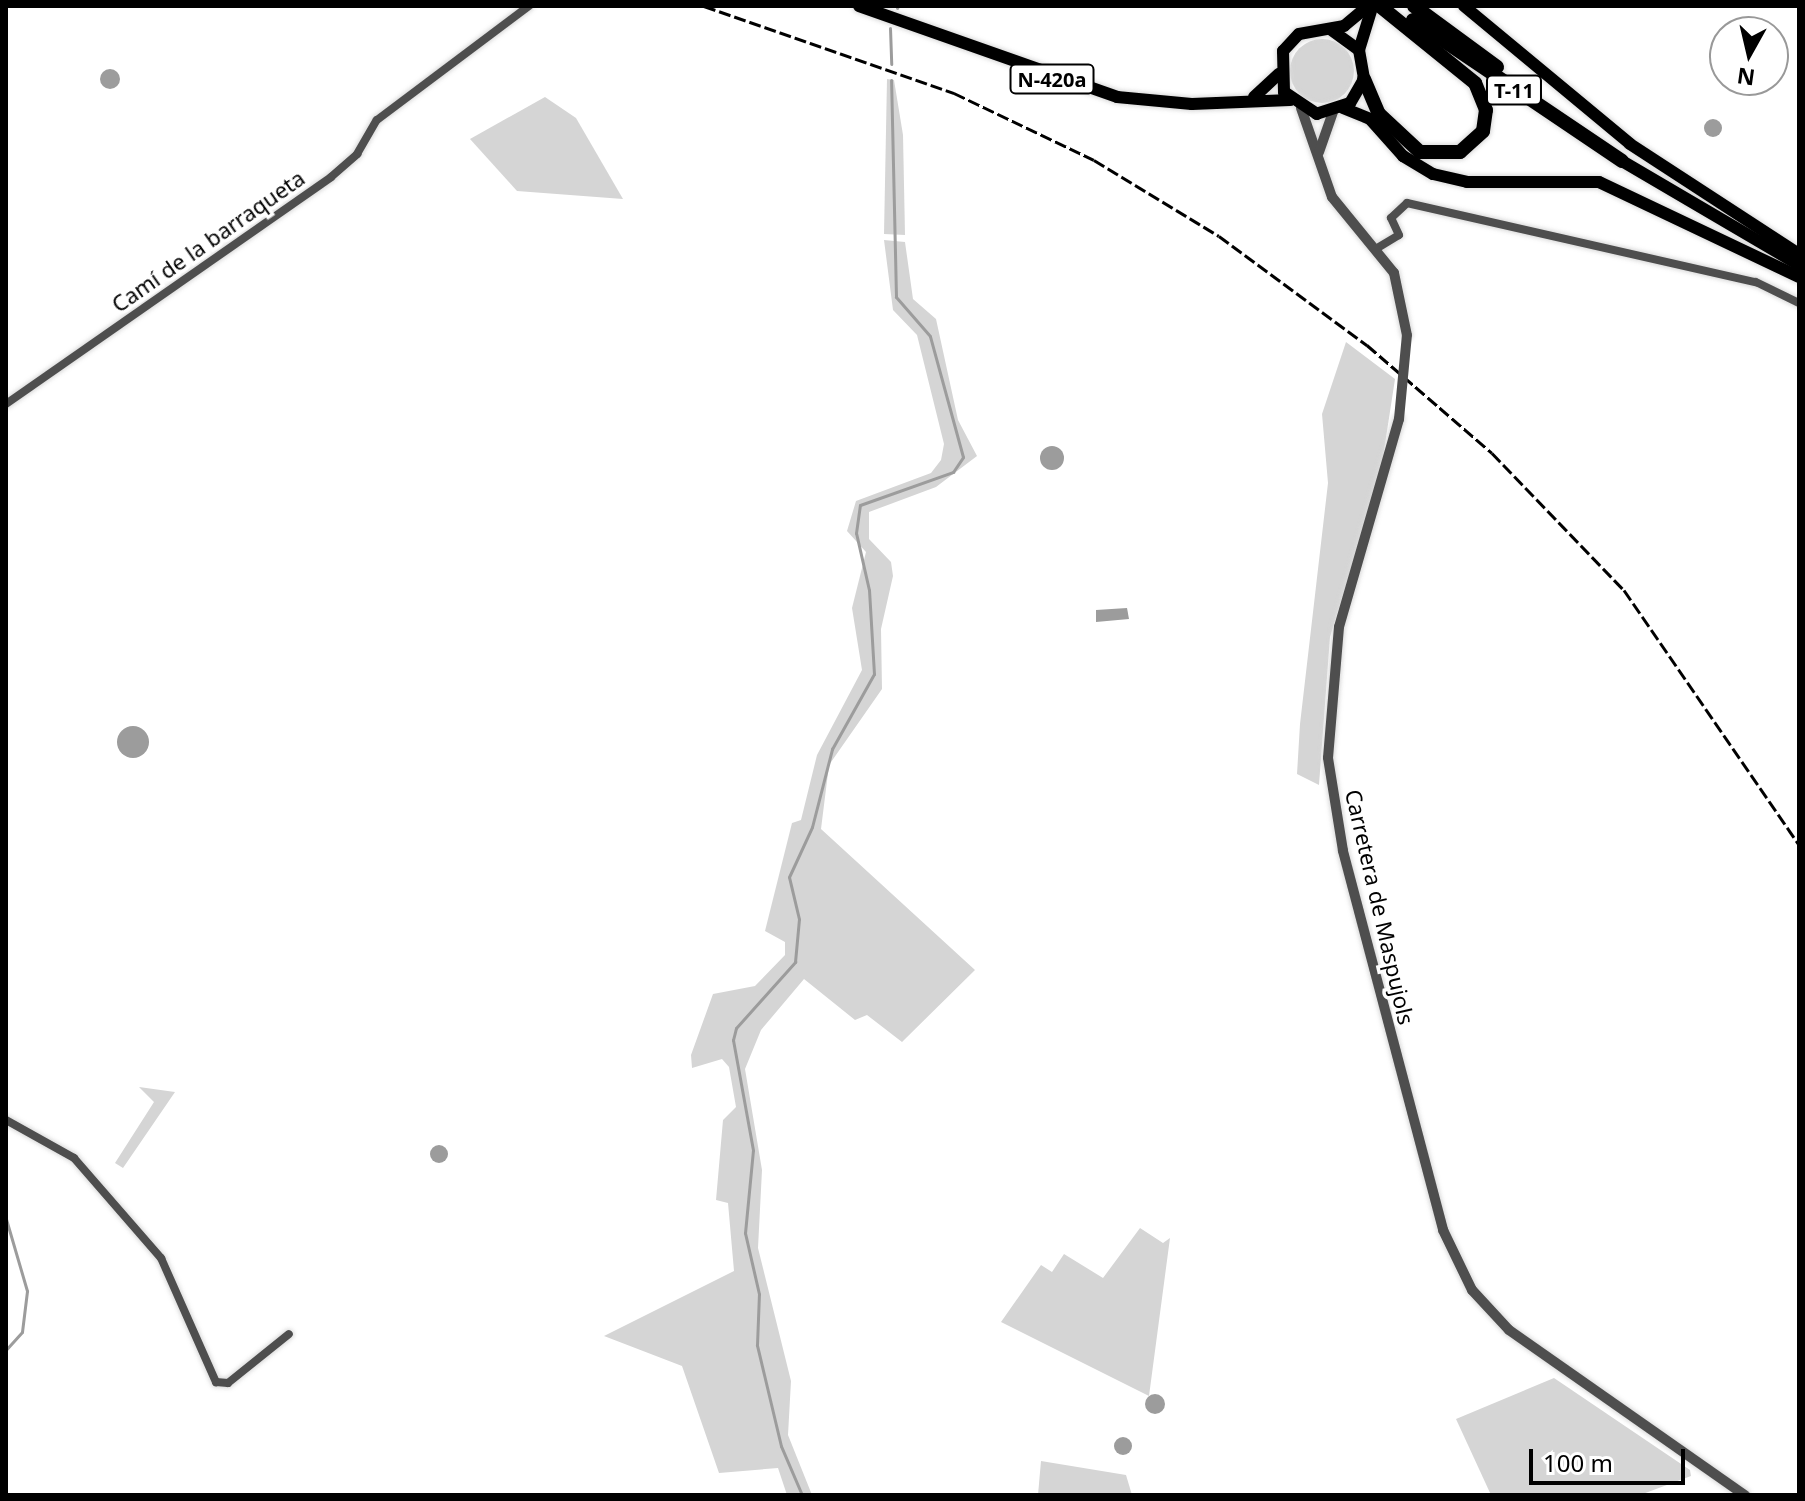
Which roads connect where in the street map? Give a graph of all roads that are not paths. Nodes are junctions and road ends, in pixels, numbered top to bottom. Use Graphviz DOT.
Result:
graph roads {
  1 [pos="529,6"];
  2 [pos="859,6"];
  3 [pos="1368,6"];
  4 [pos="1377,6"];
  5 [pos="1393,6"];
  6 [pos="1464,6"];
  7 [pos="1409,13"];
  8 [pos="1330,29"];
  9 [pos="1359,50"];
  10 [pos="1279,74"];
  11 [pos="1364,79"];
  12 [pos="1254,97"];
  13 [pos="1295,104"];
  14 [pos="1338,110"];
  15 [pos="1622,161"];
  16 [pos="1319,166"];
  17 [pos="1379,247"];
  18 [pos="1799,254"];
  19 [pos="1799,265"];
  20 [pos="1799,277"];
  21 [pos="1799,303"];
  22 [pos="6,404"];
  23 [pos="6,1120"];
  24 [pos="289,1334"];
  25 [pos="1745,1495"];
  1 -- 22 [label="street, Camí de la barraqueta"];
  2 -- 12 [label="main road, N-420a"];
  3 -- 8 [label="main road"];
  4 -- 7 [label="highway"];
  4 -- 9 [label="main road"];
  5 -- 7 [label="highway, T-11"];
  6 -- 18 [label="main road"];
  7 -- 11 [label="highway"];
  7 -- 15 [label="highway, T-11"];
  8 -- 9 [label="main road"];
  8 -- 10 [label="main road"];
  9 -- 11 [label="main road"];
  10 -- 12 [label="main road"];
  10 -- 13 [label="main road"];
  11 -- 14 [label="main road"];
  12 -- 13 [label="main road, N-420a"];
  13 -- 14 [label="main road"];
  13 -- 16 [label="street, Carretera de Maspujols"];
  14 -- 16 [label="street"];
  14 -- 20 [label="main road"];
  15 -- 19 [label="main road, T-11"];
  16 -- 17 [label="street, Carretera de Maspujols"];
  17 -- 21 [label="street"];
  17 -- 25 [label="street, Carretera de Maspujols, bridge"];
  23 -- 24 [label="street"];
}
